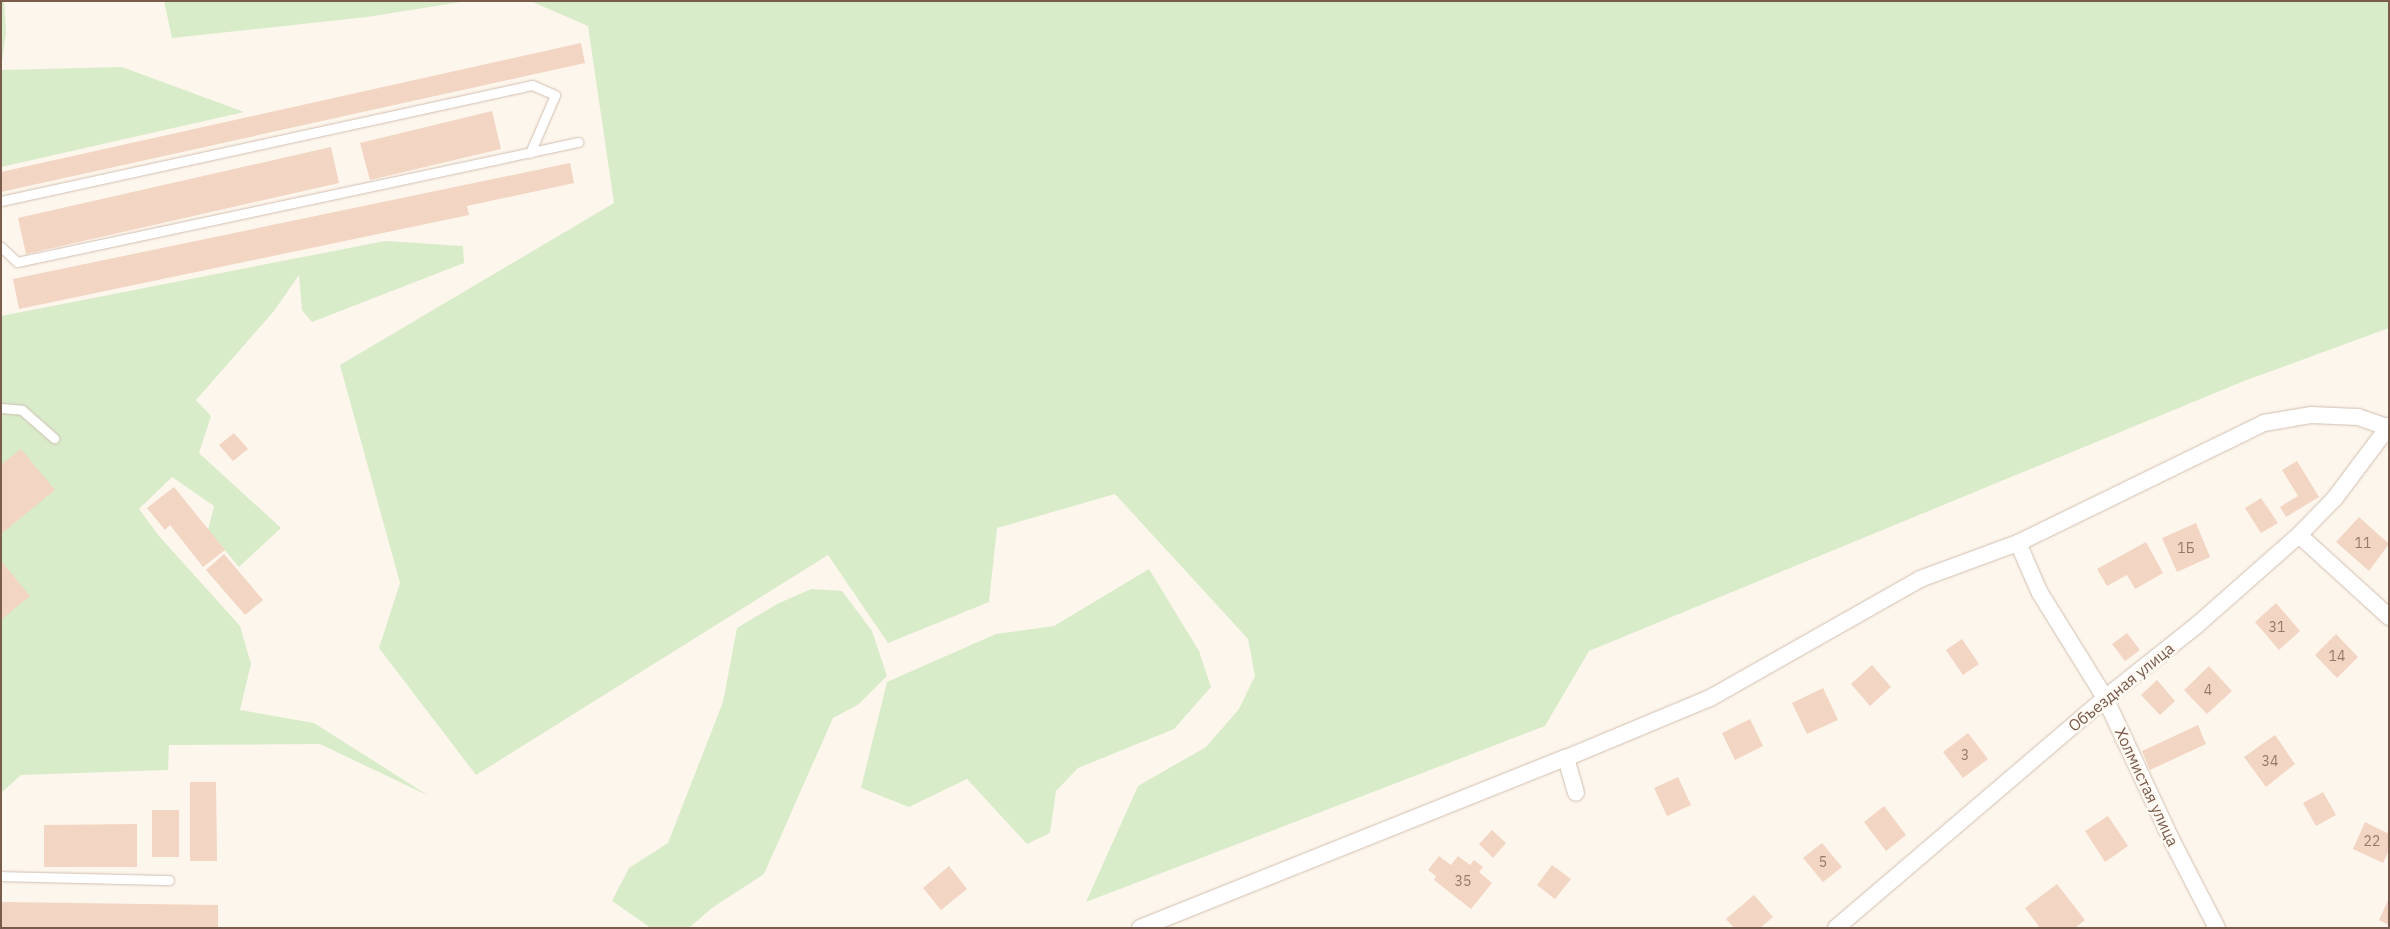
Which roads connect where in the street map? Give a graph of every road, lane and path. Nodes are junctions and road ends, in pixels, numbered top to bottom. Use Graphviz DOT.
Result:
graph roads {
  1 [pos="578,142"];
  2 [pos="530,153"];
  3 [pos="1,201"];
  4 [pos="1,247"];
  5 [pos="1,408"];
  6 [pos="2388,426"];
  7 [pos="54,438"];
  8 [pos="2299,535"];
  9 [pos="2018,543"];
  10 [pos="2389,617"];
  11 [pos="2105,698"];
  12 [pos="1566,758"];
  13 [pos="1576,793"];
  14 [pos="1,876"];
  15 [pos="169,880"];
  16 [pos="1140,928"];
  17 [pos="1836,928"];
  18 [pos="2217,928"];
  1 -- 2 [label="lane"];
  2 -- 3 [label="lane"];
  2 -- 4 [label="lane"];
  5 -- 7 [label="lane"];
  6 -- 8 [label="street, Объездная улица"];
  6 -- 9 [label="street"];
  8 -- 10 [label="street"];
  8 -- 11 [label="street, Объездная улица"];
  9 -- 11 [label="street, Холмистая улица"];
  9 -- 12 [label="street"];
  11 -- 17 [label="street, Объездная улица"];
  11 -- 18 [label="street, Холмистая улица"];
  12 -- 13 [label="street"];
  12 -- 16 [label="street"];
  14 -- 15 [label="lane"];
}
